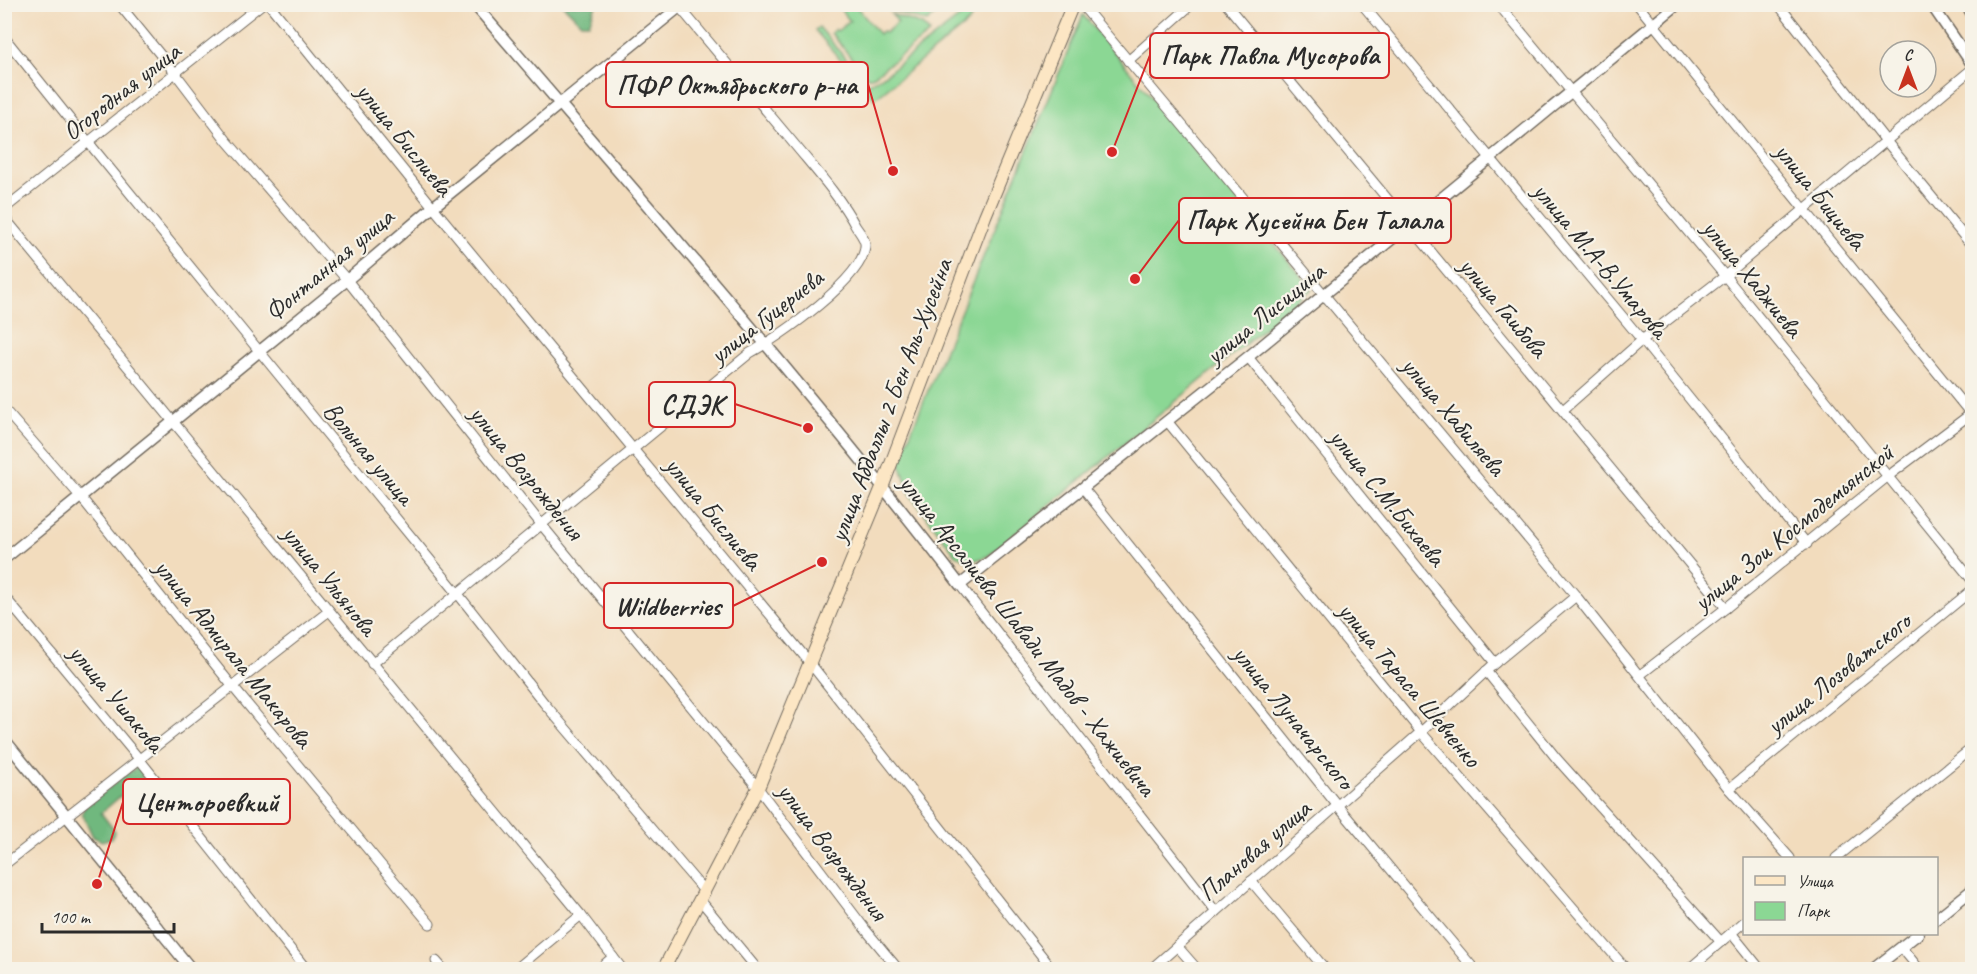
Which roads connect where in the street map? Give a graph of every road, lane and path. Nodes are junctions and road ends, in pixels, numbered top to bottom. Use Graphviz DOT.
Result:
graph roads {
  1 [pos="119,4"];
  2 [pos="262,4"];
  3 [pos="269,4"];
  4 [pos="474,4"];
  5 [pos="1073,4"];
  6 [pos="1081,4"];
  7 [pos="1192,4"];
  8 [pos="1226,4"];
  9 [pos="1362,4"];
  10 [pos="1498,4"];
  11 [pos="1637,4"];
  12 [pos="1678,4"];
  13 [pos="1778,4"];
  14 [pos="1931,4"];
  15 [pos="1966,4"];
  16 [pos="680,6"];
  17 [pos="1972,14"];
  18 [pos="1654,24"];
  19 [pos="4,36"];
  20 [pos="1128,61"];
  21 [pos="1972,66"];
  22 [pos="176,74"];
  23 [pos="1572,93"];
  24 [pos="561,105"];
  25 [pos="1886,141"];
  26 [pos="89,143"];
  27 [pos="1489,159"];
  28 [pos="433,207"];
  29 [pos="4,208"];
  30 [pos="1804,209"];
  31 [pos="4,217"];
  32 [pos="1408,225"];
  33 [pos="1972,246"];
  34 [pos="1725,276"];
  35 [pos="347,280"];
  36 [pos="1325,294"];
  37 [pos="1642,340"];
  38 [pos="766,344"];
  39 [pos="258,351"];
  40 [pos="1248,357"];
  41 [pos="4,409"];
  42 [pos="1563,410"];
  43 [pos="1972,413"];
  44 [pos="173,421"];
  45 [pos="1167,421"];
  46 [pos="635,449"];
  47 [pos="1887,477"];
  48 [pos="883,485"];
  49 [pos="1083,488"];
  50 [pos="80,496"];
  51 [pos="541,524"];
  52 [pos="1807,543"];
  53 [pos="4,559"];
  54 [pos="1972,580"];
  55 [pos="960,585"];
  56 [pos="1972,590"];
  57 [pos="458,594"];
  58 [pos="4,596"];
  59 [pos="1576,596"];
  60 [pos="1726,608"];
  61 [pos="329,610"];
  62 [pos="810,663"];
  63 [pos="1495,663"];
  64 [pos="372,664"];
  65 [pos="1486,671"];
  66 [pos="1640,675"];
  67 [pos="233,687"];
  68 [pos="1421,732"];
  69 [pos="4,739"];
  70 [pos="1972,748"];
  71 [pos="140,760"];
  72 [pos="758,788"];
  73 [pos="1730,789"];
  74 [pos="1337,805"];
  75 [pos="67,816"];
  76 [pos="1789,857"];
  77 [pos="1837,857"];
  78 [pos="4,865"];
  79 [pos="1251,881"];
  80 [pos="1972,890"];
  81 [pos="703,896"];
  82 [pos="1216,912"];
  83 [pos="581,915"];
  84 [pos="1938,917"];
  85 [pos="1743,923"];
  86 [pos="430,924"];
  87 [pos="1731,934"];
  88 [pos="1915,935"];
  89 [pos="1721,942"];
  90 [pos="1177,946"];
  91 [pos="1901,946"];
  92 [pos="613,957"];
  93 [pos="436,961"];
  94 [pos="192,969"];
  95 [pos="307,969"];
  96 [pos="444,969"];
  97 [pos="515,969"];
  98 [pos="598,969"];
  99 [pos="623,969"];
  100 [pos="663,969"];
  101 [pos="758,969"];
  102 [pos="899,969"];
  103 [pos="1053,969"];
  104 [pos="1150,969"];
  105 [pos="1197,969"];
  106 [pos="1326,969"];
  107 [pos="1475,969"];
  108 [pos="1627,969"];
  109 [pos="1688,969"];
  110 [pos="1761,969"];
  111 [pos="1872,969"];
  112 [pos="1920,969"];
  1 -- 22 [label="street, улица Возрождения"];
  2 -- 22 [label="street, Огородная улица"];
  3 -- 28 [label="street, улица Бислиева"];
  4 -- 24 [label="street, улица Арсалиева Шавади Мадов - Хажиевича"];
  5 -- 48 [label="main road, улица Абдаллы 2 Бен Аль-Хусейна"];
  6 -- 20 [label="street, улица Хабиляева"];
  7 -- 20 [label="street"];
  8 -- 32 [label="street, улица Гаибова"];
  9 -- 27 [label="street, улица М.А-В.Умарова"];
  10 -- 23 [label="street, улица Хаджиева"];
  11 -- 18 [label="street, улица Бициева"];
  12 -- 18 [label="street, улица Лисицина"];
  13 -- 25 [label="street"];
  14 -- 21 [label="street"];
  15 -- 17 [label="street"];
  16 -- 24 [label="street, Фонтанная улица"];
  16 -- 38 [label="street, улица Гуцериева"];
  18 -- 23 [label="street, улица Лисицина"];
  18 -- 30 [label="street, улица Бициева"];
  19 -- 26 [label="street, Вольная улица"];
  20 -- 36 [label="street, улица Хабиляева"];
  21 -- 25 [label="street"];
  22 -- 26 [label="street, Огородная улица"];
  22 -- 35 [label="street, улица Возрождения"];
  23 -- 27 [label="street, улица Лисицина"];
  23 -- 34 [label="street, улица Хаджиева"];
  24 -- 28 [label="street, Фонтанная улица"];
  24 -- 38 [label="street, улица Арсалиева Шавади Мадов - Хажиевича"];
  25 -- 30 [label="street"];
  25 -- 33 [label="street"];
  26 -- 29 [label="street, Огородная улица"];
  26 -- 39 [label="street, Вольная улица"];
  27 -- 32 [label="street, улица Лисицина"];
  27 -- 37 [label="street, улица М.А-В.Умарова"];
  28 -- 35 [label="street, Фонтанная улица"];
  28 -- 46 [label="street, улица Бислиева"];
  30 -- 34 [label="street"];
  30 -- 43 [label="street, улица Бициева"];
  31 -- 44 [label="street, улица Ульянова"];
  32 -- 36 [label="street, улица Лисицина"];
  32 -- 42 [label="street, улица Гаибова"];
  34 -- 37 [label="street"];
  34 -- 47 [label="street, улица Хаджиева"];
  35 -- 39 [label="street, Фонтанная улица"];
  35 -- 51 [label="street, улица Возрождения"];
  36 -- 40 [label="street, улица Лисицина"];
  36 -- 59 [label="street, улица Хабиляева"];
  37 -- 42 [label="street"];
  37 -- 52 [label="street, улица М.А-В.Умарова"];
  38 -- 46 [label="street, улица Гуцериева"];
  38 -- 48 [label="street, улица Арсалиева Шавади Мадов - Хажиевича"];
  39 -- 44 [label="street, Фонтанная улица"];
  39 -- 57 [label="street, Вольная улица"];
  40 -- 45 [label="street, улица Лисицина"];
  40 -- 63 [label="street, улица С.М.Бихаева"];
  41 -- 50 [label="street, улица Адмирала Макарова"];
  42 -- 60 [label="street, улица Гаибова"];
  43 -- 47 [label="street, улица Зои Космодемьянской"];
  44 -- 50 [label="street, Фонтанная улица"];
  44 -- 61 [label="street, улица Ульянова"];
  45 -- 49 [label="street, улица Лисицина"];
  45 -- 68 [label="street, улица Тараса Шевченко"];
  46 -- 51 [label="street, улица Гуцериева"];
  46 -- 62 [label="street, улица Бислиева"];
  47 -- 52 [label="street, улица Зои Космодемьянской"];
  47 -- 54 [label="street, улица Хаджиева"];
  48 -- 55 [label="street, улица Арсалиева Шавади Мадов - Хажиевича"];
  48 -- 62 [label="main road, улица Абдаллы 2 Бен Аль-Хусейна"];
  49 -- 55 [label="street, улица Лисицина"];
  49 -- 74 [label="street, улица Луначарского"];
  50 -- 53 [label="street, Фонтанная улица"];
  50 -- 67 [label="street, улица Адмирала Макарова"];
  51 -- 57 [label="street, улица Гуцериева"];
  51 -- 72 [label="street, улица Возрождения"];
  52 -- 60 [label="street, улица Зои Космодемьянской"];
  55 -- 82 [label="street, улица Арсалиева Шавади Мадов - Хажиевича"];
  56 -- 73 [label="street, улица Лозоватского"];
  57 -- 64 [label="street, улица Гуцериева"];
  57 -- 81 [label="street, Вольная улица"];
  58 -- 71 [label="street, улица Ушакова"];
  59 -- 63 [label="street, Плановая улица"];
  59 -- 66 [label="street, улица Хабиляева"];
  60 -- 66 [label="street, улица Зои Космодемьянской"];
  61 -- 64 [label="street, улица Ульянова"];
  61 -- 67 [label="street"];
  62 -- 72 [label="main road, улица Абдаллы 2 Бен Аль-Хусейна"];
  62 -- 103 [label="street, улица Бислиева"];
  63 -- 65 [label="street, Плановая улица"];
  64 -- 83 [label="street, улица Ульянова"];
  65 -- 68 [label="street, Плановая улица"];
  65 -- 89 [label="street"];
  66 -- 73 [label="street, улица Хабиляева"];
  67 -- 71 [label="street"];
  67 -- 86 [label="street, улица Адмирала Макарова"];
  68 -- 74 [label="street, Плановая улица"];
  68 -- 108 [label="street, улица Тараса Шевченко"];
  69 -- 75 [label="street"];
  70 -- 77 [label="street"];
  71 -- 75 [label="street"];
  71 -- 95 [label="street, улица Ушакова"];
  72 -- 81 [label="main road, улица Абдаллы 2 Бен Аль-Хусейна"];
  72 -- 102 [label="street, улица Возрождения"];
  73 -- 76 [label="street, улица Хабиляева"];
  74 -- 79 [label="street, Плановая улица"];
  74 -- 107 [label="street, улица Луначарского"];
  75 -- 78 [label="street"];
  75 -- 94 [label="street"];
  79 -- 82 [label="street, Плановая улица"];
  79 -- 106 [label="street"];
  80 -- 84 [label="street"];
  81 -- 100 [label="main road, улица Абдаллы 2 Бен Аль-Хусейна"];
  81 -- 101 [label="street, Вольная улица"];
  82 -- 90 [label="street, Плановая улица"];
  83 -- 92 [label="street, улица Ульянова"];
  83 -- 97 [label="street"];
  85 -- 87 [label="street"];
  87 -- 89 [label="street"];
  87 -- 110 [label="street"];
  88 -- 91 [label="street"];
  89 -- 109 [label="street"];
  90 -- 104 [label="street, Плановая улица"];
  90 -- 105 [label="street"];
  91 -- 111 [label="street"];
  91 -- 112 [label="street"];
  92 -- 98 [label="street"];
  92 -- 99 [label="street, улица Ульянова"];
  93 -- 96 [label="street"];
}
